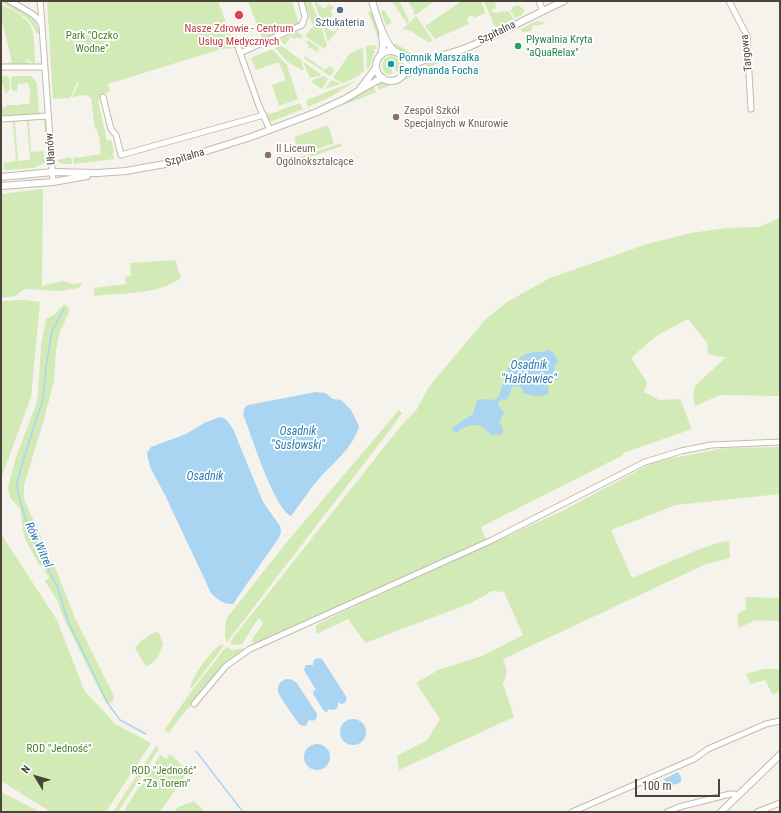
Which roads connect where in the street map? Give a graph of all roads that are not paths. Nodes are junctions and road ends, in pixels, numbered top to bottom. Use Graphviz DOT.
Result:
graph roads {
  1 [pos="10,1"];
  2 [pos="40,1"];
  3 [pos="301,1"];
  4 [pos="372,1"];
  5 [pos="539,1"];
  6 [pos="564,1"];
  7 [pos="729,1"];
  8 [pos="543,11"];
  9 [pos="42,26"];
  10 [pos="382,29"];
  11 [pos="238,47"];
  12 [pos="395,52"];
  13 [pos="240,53"];
  14 [pos="380,56"];
  15 [pos="403,57"];
  16 [pos="427,59"];
  17 [pos="1,67"];
  18 [pos="44,67"];
  19 [pos="376,68"];
  20 [pos="405,69"];
  21 [pos="384,78"];
  22 [pos="359,90"];
  23 [pos="103,97"];
  24 [pos="751,109"];
  25 [pos="264,115"];
  26 [pos="48,116"];
  27 [pos="1,119"];
  28 [pos="270,130"];
  29 [pos="53,172"];
  30 [pos="98,173"];
  31 [pos="1,178"];
  32 [pos="53,182"];
  33 [pos="1,186"];
  34 [pos="780,442"];
  35 [pos="194,704"];
  36 [pos="780,721"];
  37 [pos="780,755"];
  38 [pos="738,796"];
  39 [pos="780,803"];
  40 [pos="572,812"];
  41 [pos="667,812"];
  42 [pos="721,812"];
  43 [pos="757,812"];
  1 -- 9 [label="street"];
  2 -- 9 [label="street, Ułanów"];
  3 -- 13 [label="street"];
  4 -- 10 [label="street"];
  5 -- 8 [label="street"];
  6 -- 8 [label="street, Szpitalna"];
  7 -- 24 [label="street, Targowa"];
  8 -- 16 [label="street, Szpitalna"];
  9 -- 18 [label="street, Ułanów"];
  10 -- 12 [label="street"];
  10 -- 14 [label="street"];
  11 -- 13 [label="street"];
  12 -- 14 [label="street"];
  12 -- 15 [label="street"];
  13 -- 25 [label="street"];
  14 -- 19 [label="street"];
  15 -- 16 [label="street, Szpitalna"];
  15 -- 20 [label="street"];
  16 -- 20 [label="street, Szpitalna"];
  17 -- 18 [label="street"];
  18 -- 26 [label="street, Ułanów"];
  19 -- 21 [label="street"];
  19 -- 22 [label="street, Szpitalna"];
  20 -- 21 [label="street"];
  21 -- 22 [label="street, Szpitalna"];
  22 -- 28 [label="street, Szpitalna"];
  23 -- 25 [label="street"];
  25 -- 28 [label="street"];
  26 -- 27 [label="street"];
  26 -- 29 [label="street, Ułanów"];
  28 -- 30 [label="street, Szpitalna"];
  29 -- 30 [label="street, Szpitalna"];
  29 -- 31 [label="street, Szpitalna"];
  29 -- 32 [label="street, Ułanów"];
  30 -- 32 [label="street, Szpitalna"];
  32 -- 33 [label="street, Szpitalna"];
  34 -- 35 [label="street"];
  36 -- 40 [label="street"];
  37 -- 38 [label="street"];
  38 -- 41 [label="street"];
  38 -- 42 [label="street"];
  39 -- 43 [label="street"];
}
